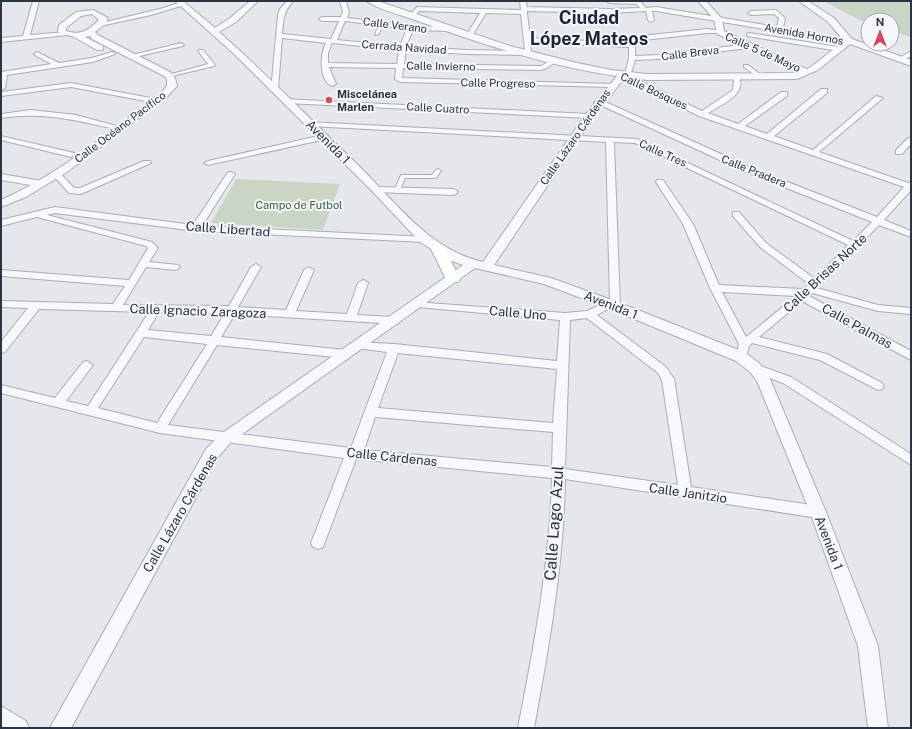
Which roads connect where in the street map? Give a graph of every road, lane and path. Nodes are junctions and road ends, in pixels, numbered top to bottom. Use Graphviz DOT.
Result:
graph roads {
  1 [pos="36,1"];
  2 [pos="254,1"];
  3 [pos="290,1"];
  4 [pos="343,1"];
  5 [pos="371,1"];
  6 [pos="523,1"];
  7 [pos="610,1"];
  8 [pos="702,1"];
  9 [pos="803,1"];
  10 [pos="182,2"];
  11 [pos="646,9"];
  12 [pos="525,10"];
  13 [pos="484,11"];
  14 [pos="751,13"];
  15 [pos="102,15"];
  16 [pos="412,16"];
  17 [pos="127,17"];
  18 [pos="344,18"];
  19 [pos="322,19"];
  20 [pos="718,19"];
  21 [pos="652,20"];
  22 [pos="381,23"];
  23 [pos="100,24"];
  24 [pos="412,27"];
  25 [pos="676,28"];
  26 [pos="447,29"];
  27 [pos="780,29"];
  28 [pos="64,30"];
  29 [pos="707,31"];
  30 [pos="91,32"];
  31 [pos="214,32"];
  32 [pos="720,32"];
  33 [pos="377,34"];
  34 [pos="76,35"];
  35 [pos="749,35"];
  36 [pos="280,36"];
  37 [pos="469,36"];
  38 [pos="26,37"];
  39 [pos="1,40"];
  40 [pos="527,40"];
  41 [pos="331,41"];
  42 [pos="849,41"];
  43 [pos="632,42"];
  44 [pos="182,45"];
  45 [pos="748,46"];
  46 [pos="403,47"];
  47 [pos="839,50"];
  48 [pos="201,51"];
  49 [pos="528,53"];
  50 [pos="911,53"];
  51 [pos="37,54"];
  52 [pos="112,54"];
  53 [pos="131,58"];
  54 [pos="632,58"];
  55 [pos="901,59"];
  56 [pos="555,60"];
  57 [pos="911,63"];
  58 [pos="56,64"];
  59 [pos="324,65"];
  60 [pos="400,66"];
  61 [pos="746,66"];
  62 [pos="2,72"];
  63 [pos="807,72"];
  64 [pos="625,75"];
  65 [pos="737,78"];
  66 [pos="762,78"];
  67 [pos="164,80"];
  68 [pos="332,84"];
  69 [pos="612,85"];
  70 [pos="1,88"];
  71 [pos="274,89"];
  72 [pos="824,91"];
  73 [pos="1,94"];
  74 [pos="784,94"];
  75 [pos="878,98"];
  76 [pos="152,101"];
  77 [pos="286,101"];
  78 [pos="598,102"];
  79 [pos="702,114"];
  80 [pos="1,116"];
  81 [pos="589,116"];
  82 [pos="310,124"];
  83 [pos="116,127"];
  84 [pos="739,128"];
  85 [pos="323,137"];
  86 [pos="574,137"];
  87 [pos="768,137"];
  88 [pos="1,138"];
  89 [pos="610,138"];
  90 [pos="911,140"];
  91 [pos="815,152"];
  92 [pos="899,152"];
  93 [pos="71,155"];
  94 [pos="147,163"];
  95 [pos="208,163"];
  96 [pos="438,171"];
  97 [pos="56,174"];
  98 [pos="231,174"];
  99 [pos="1,177"];
  100 [pos="660,182"];
  101 [pos="29,183"];
  102 [pos="42,184"];
  103 [pos="911,186"];
  104 [pos="377,190"];
  105 [pos="398,191"];
  106 [pos="454,192"];
  107 [pos="1,197"];
  108 [pos="1,204"];
  109 [pos="34,214"];
  110 [pos="736,214"];
  111 [pos="879,220"];
  112 [pos="1,223"];
  113 [pos="196,228"];
  114 [pos="911,234"];
  115 [pos="424,239"];
  116 [pos="855,245"];
  117 [pos="438,250"];
  118 [pos="143,264"];
  119 [pos="480,266"];
  120 [pos="176,267"];
  121 [pos="256,267"];
  122 [pos="309,270"];
  123 [pos="1,273"];
  124 [pos="453,279"];
  125 [pos="131,283"];
  126 [pos="363,283"];
  127 [pos="715,288"];
  128 [pos="809,291"];
  129 [pos="1,304"];
  130 [pos="418,304"];
  131 [pos="36,305"];
  132 [pos="615,306"];
  133 [pos="116,308"];
  134 [pos="233,308"];
  135 [pos="156,309"];
  136 [pos="911,311"];
  137 [pos="289,314"];
  138 [pos="589,314"];
  139 [pos="565,317"];
  140 [pos="351,318"];
  141 [pos="394,321"];
  142 [pos="141,333"];
  143 [pos="214,341"];
  144 [pos="360,345"];
  145 [pos="745,347"];
  146 [pos="394,348"];
  147 [pos="1,349"];
  148 [pos="345,354"];
  149 [pos="911,356"];
  150 [pos="87,365"];
  151 [pos="562,366"];
  152 [pos="755,368"];
  153 [pos="878,386"];
  154 [pos="1,389"];
  155 [pos="57,404"];
  156 [pos="90,412"];
  157 [pos="371,412"];
  158 [pos="160,428"];
  159 [pos="559,428"];
  160 [pos="226,438"];
  161 [pos="354,454"];
  162 [pos="911,460"];
  163 [pos="558,474"];
  164 [pos="685,493"];
  165 [pos="818,512"];
  166 [pos="318,543"];
  167 [pos="1,716"];
  168 [pos="19,728"];
  169 [pos="60,728"];
  170 [pos="526,728"];
  171 [pos="878,728"];
  1 -- 38 [label="street"];
  2 -- 31 [label="street"];
  3 -- 36 [label="street"];
  4 -- 18 [label="street"];
  5 -- 16 [label="street, Calle Bosques"];
  6 -- 12 [label="street"];
  7 -- 11 [label="street"];
  8 -- 20 [label="street"];
  9 -- 42 [label="street"];
  10 -- 17 [label="street"];
  10 -- 31 [label="street, Avenida 1"];
  11 -- 12 [label="street"];
  11 -- 20 [label="street, Avenida Hornos"];
  11 -- 21 [label="street"];
  12 -- 13 [label="street"];
  12 -- 40 [label="street"];
  13 -- 16 [label="street"];
  13 -- 37 [label="street"];
  14 -- 27 [label="street"];
  15 -- 17 [label="street"];
  15 -- 23 [label="street"];
  15 -- 28 [label="street"];
  16 -- 26 [label="street, Calle Bosques"];
  17 -- 23 [label="street"];
  18 -- 19 [label="street, Calle Verano"];
  18 -- 22 [label="street, Calle Verano"];
  18 -- 41 [label="street"];
  20 -- 27 [label="street, Avenida Hornos"];
  20 -- 32 [label="street"];
  22 -- 24 [label="street, Calle Verano"];
  22 -- 33 [label="street"];
  23 -- 30 [label="street"];
  24 -- 26 [label="street, Calle Verano"];
  24 -- 46 [label="street"];
  25 -- 29 [label="street"];
  26 -- 37 [label="street, Calle Bosques"];
  27 -- 42 [label="street, Avenida Hornos"];
  28 -- 34 [label="street"];
  28 -- 38 [label="street"];
  29 -- 32 [label="street"];
  29 -- 43 [label="street"];
  30 -- 34 [label="street"];
  30 -- 53 [label="street, Calle Océano Pacífico"];
  31 -- 71 [label="street, Avenida 1"];
  32 -- 45 [label="street, Calle 5 de Mayo"];
  34 -- 52 [label="street, Calle Océano Pacífico"];
  35 -- 47 [label="street"];
  36 -- 41 [label="street, Cerrada Navidad"];
  36 -- 71 [label="street"];
  37 -- 49 [label="street, Calle Bosques"];
  38 -- 39 [label="street"];
  40 -- 43 [label="street"];
  40 -- 49 [label="street"];
  41 -- 46 [label="street, Cerrada Navidad"];
  41 -- 59 [label="street"];
  42 -- 47 [label="street"];
  42 -- 55 [label="street, Avenida Hornos"];
  43 -- 54 [label="street"];
  44 -- 53 [label="street"];
  45 -- 54 [label="street, Calle Breva"];
  45 -- 63 [label="street, Calle 5 de Mayo"];
  46 -- 49 [label="street, Cerrada Navidad"];
  46 -- 60 [label="street"];
  47 -- 63 [label="street"];
  48 -- 67 [label="street"];
  49 -- 56 [label="street, Calle Bosques"];
  50 -- 55 [label="street"];
  51 -- 58 [label="street"];
  52 -- 53 [label="street, Calle Océano Pacífico"];
  52 -- 58 [label="street"];
  53 -- 67 [label="street, Calle Océano Pacífico"];
  54 -- 64 [label="street"];
  55 -- 57 [label="street, Avenida Hornos"];
  56 -- 60 [label="street, Calle Invierno"];
  56 -- 64 [label="street, Calle Bosques"];
  58 -- 62 [label="street"];
  59 -- 60 [label="street, Calle Invierno"];
  59 -- 68 [label="street"];
  60 -- 69 [label="street, Calle Progreso"];
  61 -- 66 [label="street"];
  62 -- 70 [label="street"];
  63 -- 66 [label="street"];
  64 -- 65 [label="street"];
  64 -- 69 [label="street, Calle Lázaro Cárdenas"];
  64 -- 79 [label="street, Calle Bosques"];
  65 -- 66 [label="street"];
  65 -- 79 [label="street"];
  67 -- 76 [label="street, Calle Océano Pacífico"];
  69 -- 78 [label="street, Calle Lázaro Cárdenas"];
  71 -- 77 [label="street, Avenida 1"];
  72 -- 87 [label="street"];
  73 -- 76 [label="street"];
  74 -- 84 [label="street"];
  75 -- 91 [label="street"];
  76 -- 83 [label="street, Calle Océano Pacífico"];
  77 -- 81 [label="street, Calle Cuatro"];
  77 -- 82 [label="street, Avenida 1"];
  78 -- 81 [label="street, Calle Lázaro Cárdenas"];
  78 -- 111 [label="street, Calle Pradera"];
  79 -- 84 [label="street, Calle Bosques"];
  80 -- 83 [label="street"];
  81 -- 86 [label="street, Calle Lázaro Cárdenas"];
  82 -- 85 [label="street, Avenida 1"];
  82 -- 86 [label="street, Calle Tres"];
  83 -- 93 [label="street, Calle Océano Pacífico"];
  83 -- 97 [label="street, Calle Océano Pacífico"];
  84 -- 87 [label="street, Calle Bosques"];
  85 -- 95 [label="street"];
  85 -- 104 [label="street, Avenida 1"];
  86 -- 89 [label="street, Calle Tres"];
  86 -- 119 [label="street, Calle Lázaro Cárdenas"];
  87 -- 91 [label="street, Calle Bosques"];
  88 -- 93 [label="street"];
  89 -- 116 [label="street, Calle Tres"];
  89 -- 132 [label="street"];
  90 -- 92 [label="street"];
  91 -- 103 [label="street, Calle Bosques"];
  93 -- 101 [label="street, Calle Océano Pacífico"];
  94 -- 97 [label="street"];
  96 -- 105 [label="street"];
  97 -- 102 [label="street, Calle Océano Pacífico"];
  98 -- 113 [label="street"];
  99 -- 101 [label="street"];
  100 -- 127 [label="street"];
  101 -- 102 [label="street"];
  101 -- 107 [label="street, Calle Océano Pacífico"];
  102 -- 108 [label="street, Calle Océano Pacífico"];
  103 -- 111 [label="street, Calle Brisas Norte"];
  104 -- 105 [label="street"];
  104 -- 115 [label="street, Avenida 1"];
  105 -- 106 [label="street"];
  109 -- 112 [label="street"];
  109 -- 113 [label="street, Calle Libertad"];
  109 -- 118 [label="street"];
  110 -- 128 [label="street"];
  111 -- 114 [label="street, Calle Pradera"];
  111 -- 116 [label="street, Calle Brisas Norte"];
  113 -- 115 [label="street, Calle Libertad"];
  115 -- 117 [label="street, Avenida 1"];
  116 -- 128 [label="street, Calle Brisas Norte"];
  117 -- 119 [label="street, Avenida 1"];
  117 -- 124 [label="main road"];
  118 -- 120 [label="street"];
  118 -- 125 [label="street"];
  119 -- 124 [label="street, Calle Lázaro Cárdenas"];
  119 -- 132 [label="street, Avenida 1"];
  121 -- 134 [label="street"];
  122 -- 137 [label="street"];
  123 -- 125 [label="street"];
  124 -- 130 [label="street, Calle Lázaro Cárdenas"];
  125 -- 133 [label="street"];
  126 -- 140 [label="street"];
  127 -- 128 [label="street"];
  127 -- 145 [label="street"];
  128 -- 136 [label="street"];
  128 -- 145 [label="street, Calle Brisas Norte"];
  128 -- 149 [label="street, Calle Palmas"];
  129 -- 131 [label="street, Calle Ignacio Zaragoza"];
  130 -- 139 [label="street, Calle Uno"];
  130 -- 141 [label="street, Calle Lázaro Cárdenas"];
  131 -- 133 [label="street, Calle Ignacio Zaragoza"];
  131 -- 147 [label="street"];
  132 -- 138 [label="street, Calle Uno"];
  132 -- 145 [label="street, Avenida 1"];
  133 -- 135 [label="street, Calle Ignacio Zaragoza"];
  134 -- 135 [label="street, Calle Ignacio Zaragoza"];
  134 -- 137 [label="street, Calle Ignacio Zaragoza"];
  134 -- 143 [label="street"];
  135 -- 142 [label="street"];
  137 -- 140 [label="street, Calle Ignacio Zaragoza"];
  138 -- 139 [label="street, Calle Uno"];
  138 -- 164 [label="street"];
  139 -- 151 [label="street, Calle Lago Azul"];
  140 -- 141 [label="street, Calle Ignacio Zaragoza"];
  141 -- 144 [label="street, Calle Lázaro Cárdenas"];
  142 -- 143 [label="street"];
  142 -- 156 [label="street"];
  143 -- 148 [label="street"];
  143 -- 158 [label="street"];
  144 -- 146 [label="street"];
  144 -- 148 [label="street, Calle Lázaro Cárdenas"];
  145 -- 152 [label="street, Avenida 1"];
  145 -- 153 [label="street"];
  146 -- 151 [label="street"];
  146 -- 157 [label="street"];
  148 -- 160 [label="street, Calle Lázaro Cárdenas"];
  150 -- 155 [label="street"];
  151 -- 159 [label="street, Calle Lago Azul"];
  152 -- 162 [label="street"];
  152 -- 165 [label="street, Avenida 1"];
  154 -- 155 [label="street, Calle Cárdenas"];
  155 -- 156 [label="street, Calle Cárdenas"];
  156 -- 158 [label="street, Calle Cárdenas"];
  157 -- 159 [label="street"];
  157 -- 161 [label="street"];
  158 -- 160 [label="street, Calle Cárdenas"];
  159 -- 163 [label="street, Calle Lago Azul"];
  160 -- 161 [label="street, Calle Cárdenas"];
  160 -- 169 [label="street, Calle Lázaro Cárdenas"];
  161 -- 163 [label="street, Calle Cárdenas"];
  161 -- 166 [label="street"];
  163 -- 164 [label="street, Calle Janitzio"];
  163 -- 170 [label="street, Calle Lago Azul"];
  164 -- 165 [label="street, Calle Janitzio"];
  165 -- 171 [label="street, Avenida 1"];
  167 -- 168 [label="street"];
}
